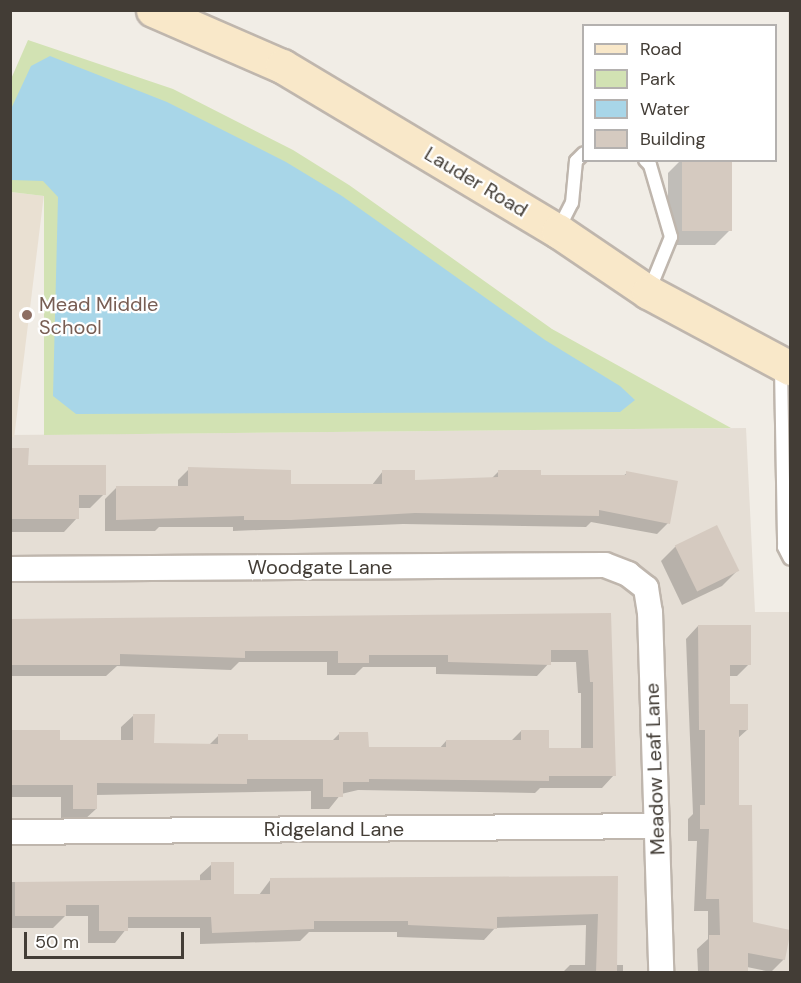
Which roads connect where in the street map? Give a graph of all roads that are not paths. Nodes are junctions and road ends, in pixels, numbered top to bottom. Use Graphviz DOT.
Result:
graph roads {
  1 [pos="153,10"];
  2 [pos="582,155"];
  3 [pos="647,162"];
  4 [pos="558,231"];
  5 [pos="648,292"];
  6 [pos="786,365"];
  7 [pos="790,559"];
  8 [pos="10,569"];
  9 [pos="628,574"];
  10 [pos="657,826"];
  11 [pos="10,832"];
  12 [pos="661,972"];
  1 -- 4 [label="main road, Lauder Road"];
  2 -- 4 [label="lane"];
  3 -- 5 [label="lane"];
  4 -- 5 [label="main road, Lauder Road"];
  5 -- 6 [label="main road, Lauder Road"];
  6 -- 7 [label="lane"];
  8 -- 9 [label="street, Woodgate Lane"];
  9 -- 10 [label="street, Meadow Leaf Lane"];
  10 -- 11 [label="street, Ridgeland Lane"];
  10 -- 12 [label="street, Meadow Leaf Lane"];
}
